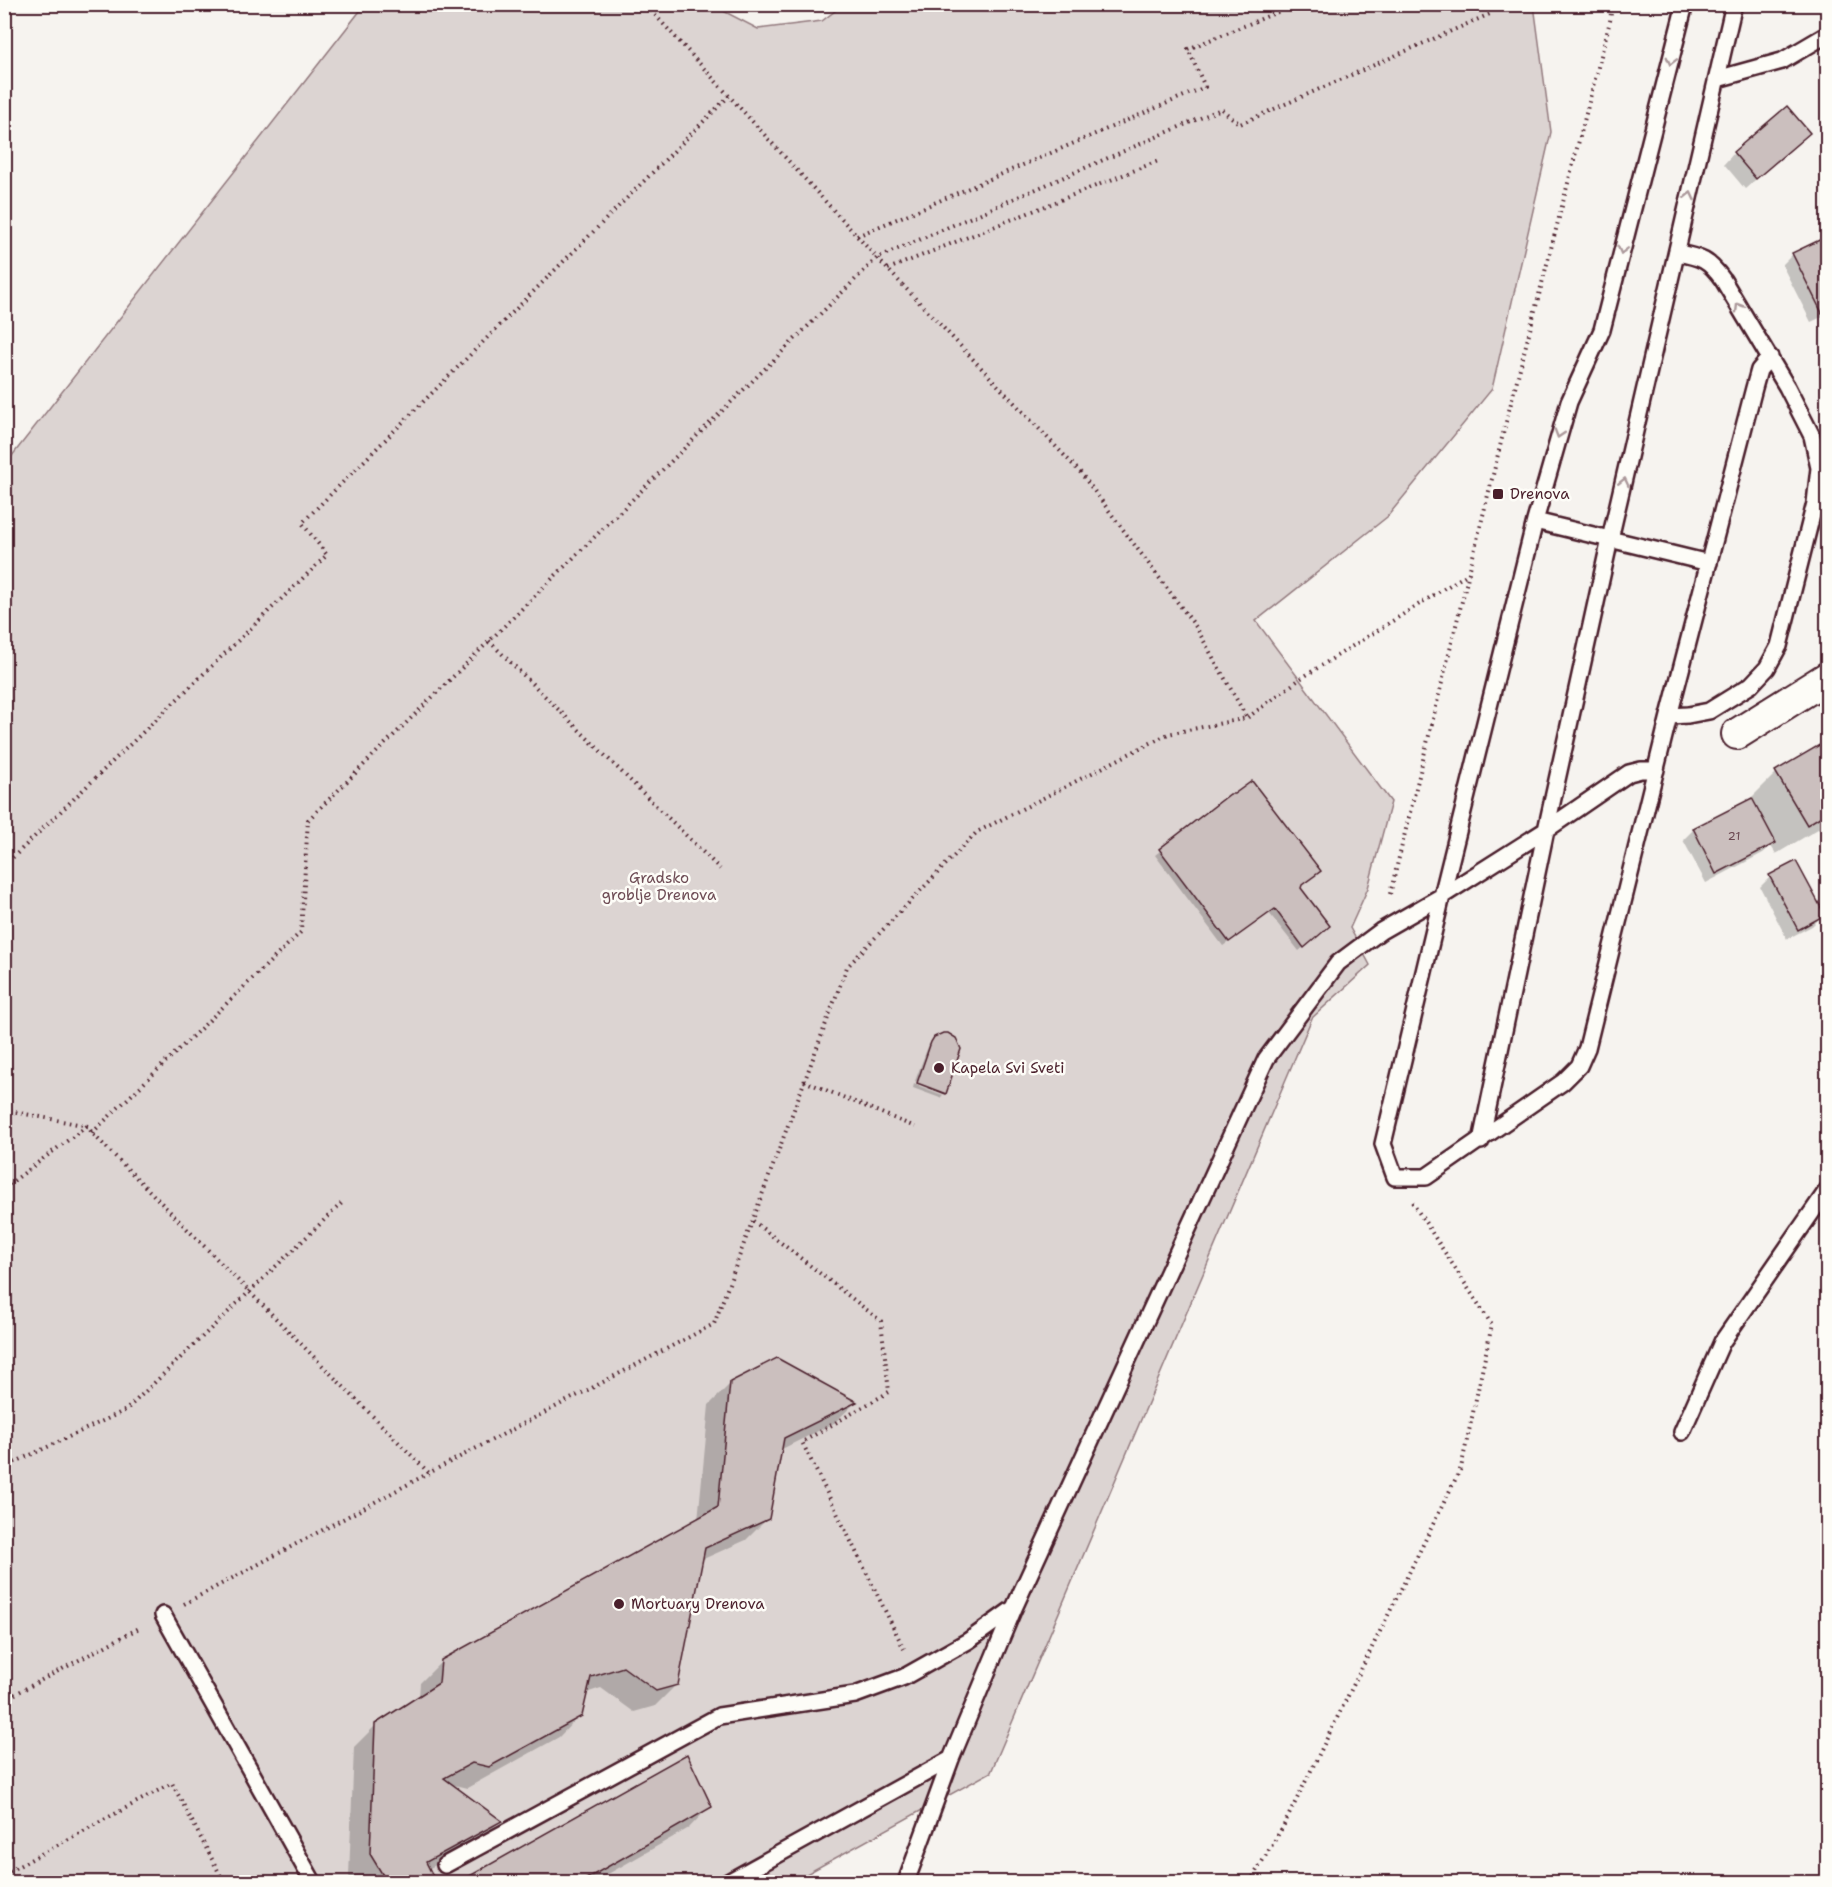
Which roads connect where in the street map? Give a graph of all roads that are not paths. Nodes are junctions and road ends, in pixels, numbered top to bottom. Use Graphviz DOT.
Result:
graph roads {
  1 [pos="1685,4"];
  2 [pos="1734,4"];
  3 [pos="1827,34"];
  4 [pos="1717,79"];
  5 [pos="1677,253"];
  6 [pos="1770,357"];
  7 [pos="1535,521"];
  8 [pos="1610,539"];
  9 [pos="1709,563"];
  10 [pos="1827,677"];
  11 [pos="1669,716"];
  12 [pos="1737,734"];
  13 [pos="1656,770"];
  14 [pos="1546,830"];
  15 [pos="1442,896"];
  16 [pos="1481,1141"];
  17 [pos="1827,1189"];
  18 [pos="1682,1432"];
  19 [pos="1014,1608"];
  20 [pos="163,1615"];
  21 [pos="951,1759"];
  22 [pos="445,1865"];
  23 [pos="313,1882"];
  24 [pos="728,1882"];
  25 [pos="906,1882"];
  1 -- 7 [label="lane, one-way"];
  2 -- 4 [label="lane"];
  3 -- 4 [label="lane"];
  5 -- 4 [label="lane, one-way"];
  6 -- 5 [label="lane, one-way"];
  8 -- 5 [label="lane, one-way"];
  6 -- 9 [label="lane"];
  6 -- 11 [label="lane"];
  7 -- 8 [label="lane"];
  7 -- 15 [label="lane"];
  8 -- 9 [label="lane"];
  8 -- 14 [label="lane"];
  9 -- 11 [label="lane"];
  10 -- 12 [label="street"];
  11 -- 13 [label="lane"];
  13 -- 14 [label="lane"];
  13 -- 16 [label="lane"];
  14 -- 15 [label="lane"];
  14 -- 16 [label="lane"];
  15 -- 16 [label="lane"];
  15 -- 19 [label="lane"];
  17 -- 18 [label="lane"];
  19 -- 21 [label="lane"];
  19 -- 22 [label="lane"];
  20 -- 23 [label="lane"];
  21 -- 24 [label="lane"];
  21 -- 25 [label="lane"];
}
